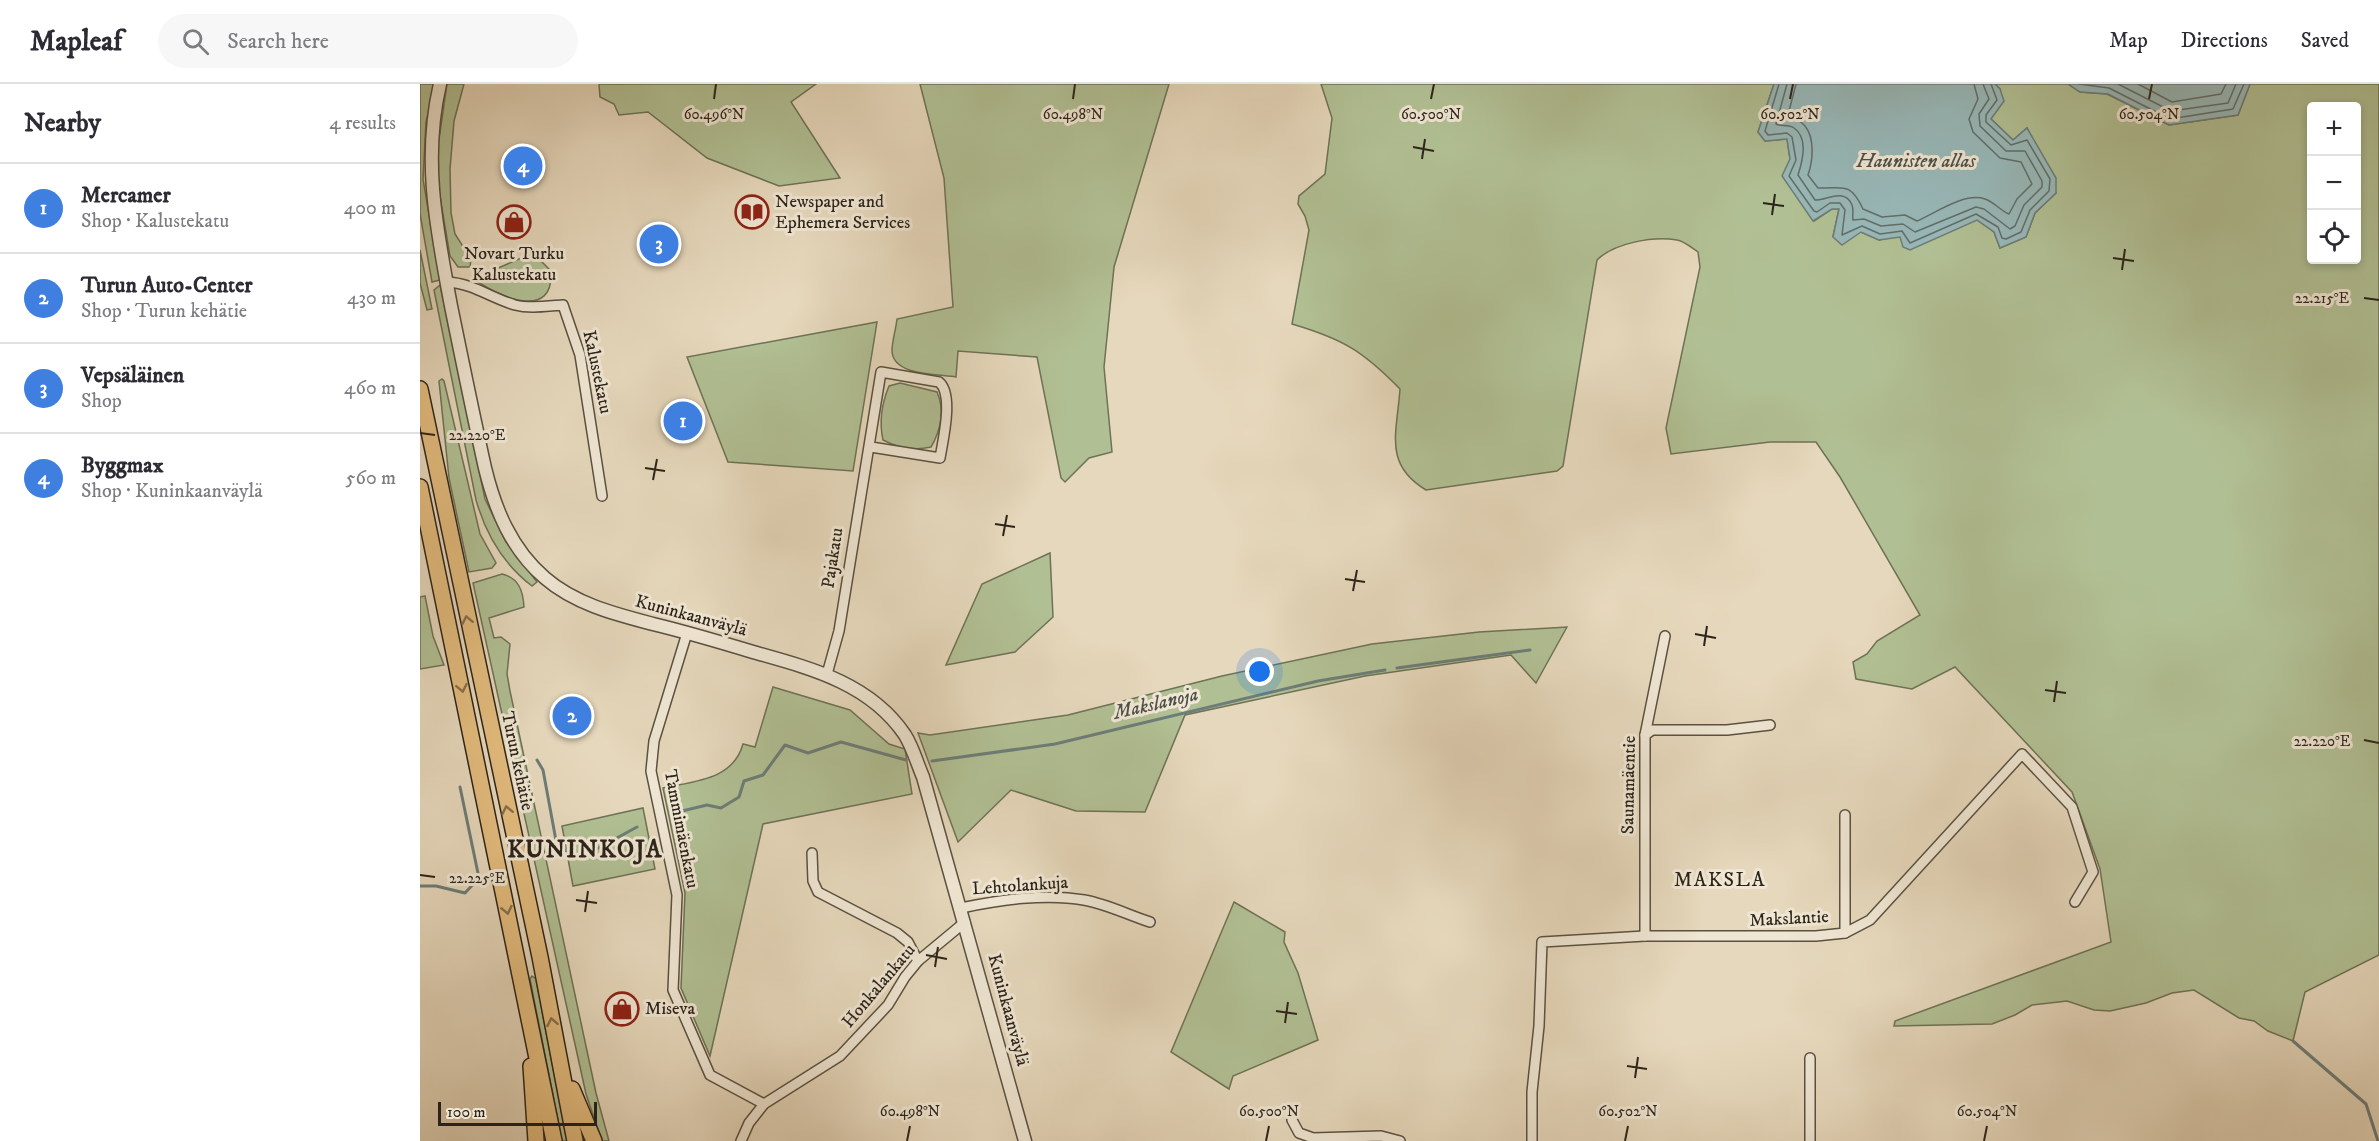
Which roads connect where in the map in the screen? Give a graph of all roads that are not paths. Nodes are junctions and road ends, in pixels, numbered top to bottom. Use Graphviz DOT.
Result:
graph roads {
  1 [pos="440,84"];
  2 [pos="447,282"];
  3 [pos="420,389"];
  4 [pos="871,447"];
  5 [pos="420,487"];
  6 [pos="602,496"];
  7 [pos="687,633"];
  8 [pos="1665,636"];
  9 [pos="827,674"];
  10 [pos="1770,725"];
  11 [pos="1645,735"];
  12 [pos="1845,815"];
  13 [pos="812,853"];
  14 [pos="2075,902"];
  15 [pos="961,908"];
  16 [pos="965,922"];
  17 [pos="1150,922"];
  18 [pos="1845,933"];
  19 [pos="1645,936"];
  20 [pos="918,962"];
  21 [pos="528,1012"];
  22 [pos="1810,1058"];
  23 [pos="560,1062"];
  24 [pos="764,1104"];
  25 [pos="1292,1120"];
  26 [pos="536,1141"];
  27 [pos="554,1141"];
  28 [pos="575,1141"];
  29 [pos="594,1141"];
  30 [pos="741,1141"];
  31 [pos="1025,1141"];
  32 [pos="1400,1141"];
  33 [pos="1532,1141"];
  34 [pos="1810,1141"];
  1 -- 2 [label="street, Kuninkaanväylä"];
  2 -- 6 [label="street, Kalustekatu"];
  2 -- 7 [label="street, Kuninkaanväylä"];
  23 -- 3 [label="highway, Turun kehätie, one-way"];
  4 -- 4 [label="street, Pajakatu"];
  4 -- 9 [label="street, Pajakatu"];
  5 -- 21 [label="highway, one-way"];
  7 -- 9 [label="street, Kuninkaanväylä"];
  7 -- 24 [label="street, Tammimäenkatu"];
  8 -- 11 [label="street, Saunamäentie"];
  9 -- 15 [label="street, Kuninkaanväylä"];
  10 -- 11 [label="street"];
  11 -- 19 [label="street, Saunamäentie"];
  12 -- 18 [label="street"];
  13 -- 20 [label="street"];
  14 -- 18 [label="street, Makslantie"];
  15 -- 16 [label="street, Kuninkaanväylä"];
  15 -- 17 [label="street, Lehtolankuja"];
  16 -- 20 [label="street, Honkalankatu"];
  16 -- 31 [label="street, Kuninkaanväylä"];
  18 -- 19 [label="street, Makslantie"];
  19 -- 33 [label="street, Makslantie"];
  20 -- 24 [label="street, Honkalankatu"];
  21 -- 26 [label="highway"];
  21 -- 27 [label="highway"];
  22 -- 34 [label="street"];
  23 -- 28 [label="highway, Turun kehätie"];
  23 -- 29 [label="highway"];
  24 -- 30 [label="street, Honkalankatu"];
  25 -- 32 [label="street"];
}
